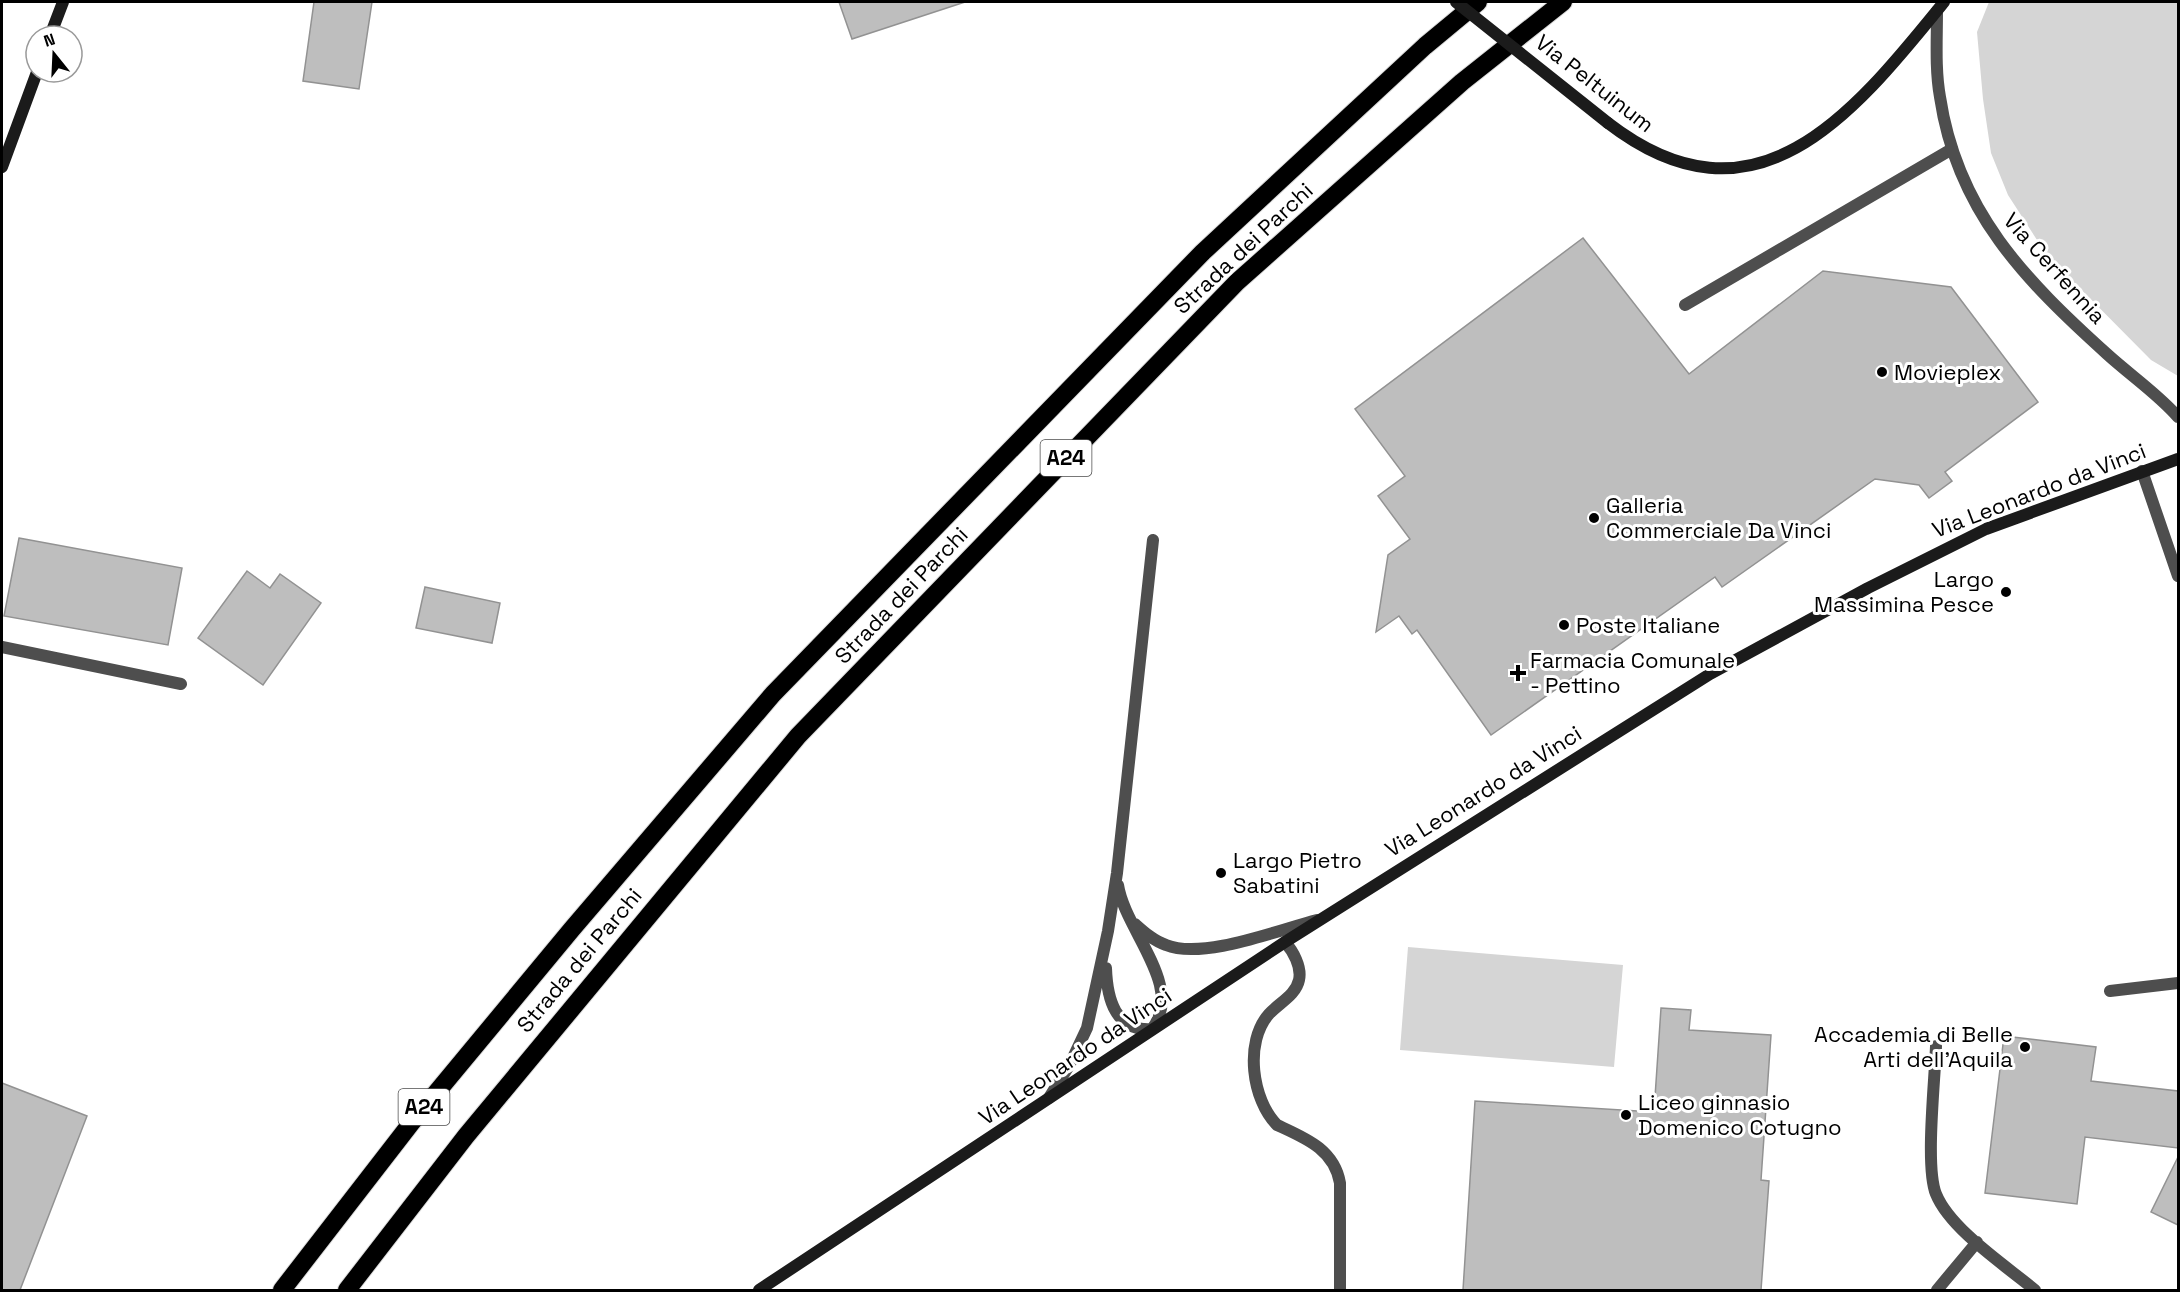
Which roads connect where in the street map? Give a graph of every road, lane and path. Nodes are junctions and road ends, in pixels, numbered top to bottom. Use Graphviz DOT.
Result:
graph roads {
  1 [pos="63,2"];
  2 [pos="1456,2"];
  3 [pos="1478,2"];
  4 [pos="1563,2"];
  5 [pos="1941,6"];
  6 [pos="55,24"];
  7 [pos="33,84"];
  8 [pos="1952,149"];
  9 [pos="2,167"];
  10 [pos="1685,305"];
  11 [pos="2178,417"];
  12 [pos="2178,459"];
  13 [pos="2142,471"];
  14 [pos="1153,540"];
  15 [pos="2178,576"];
  16 [pos="2,647"];
  17 [pos="181,684"];
  18 [pos="1118,873"];
  19 [pos="1126,912"];
  20 [pos="1321,919"];
  21 [pos="1108,931"];
  22 [pos="1285,942"];
  23 [pos="2178,983"];
  24 [pos="2110,991"];
  25 [pos="1152,1029"];
  26 [pos="1936,1046"];
  27 [pos="1048,1098"];
  28 [pos="1977,1242"];
  29 [pos="282,1290"];
  30 [pos="347,1290"];
  31 [pos="759,1290"];
  32 [pos="1340,1290"];
  33 [pos="1936,1290"];
  34 [pos="2035,1290"];
  1 -- 6 [label="street"];
  2 -- 5 [label="street, Via Peltuinum, bridge"];
  3 -- 29 [label="highway, Strada dei Parchi / A24"];
  4 -- 30 [label="highway, Strada dei Parchi / A24"];
  5 -- 8 [label="street, Via Cerfennia"];
  7 -- 9 [label="street"];
  8 -- 10 [label="street"];
  8 -- 11 [label="street, Via Cerfennia"];
  12 -- 13 [label="street, Via Leonardo da Vinci"];
  13 -- 15 [label="street"];
  13 -- 20 [label="street, Via Leonardo da Vinci"];
  14 -- 18 [label="street"];
  16 -- 17 [label="street"];
  18 -- 19 [label="street"];
  18 -- 21 [label="street"];
  19 -- 20 [label="street"];
  19 -- 25 [label="street"];
  20 -- 22 [label="street, Via Leonardo da Vinci"];
  21 -- 25 [label="street"];
  21 -- 27 [label="street"];
  22 -- 25 [label="street, Via Leonardo da Vinci"];
  22 -- 32 [label="street"];
  23 -- 24 [label="street"];
  25 -- 27 [label="street, Via Leonardo da Vinci"];
  26 -- 28 [label="street"];
  27 -- 31 [label="street, Via Leonardo da Vinci"];
  28 -- 33 [label="street"];
  28 -- 34 [label="street"];
}
